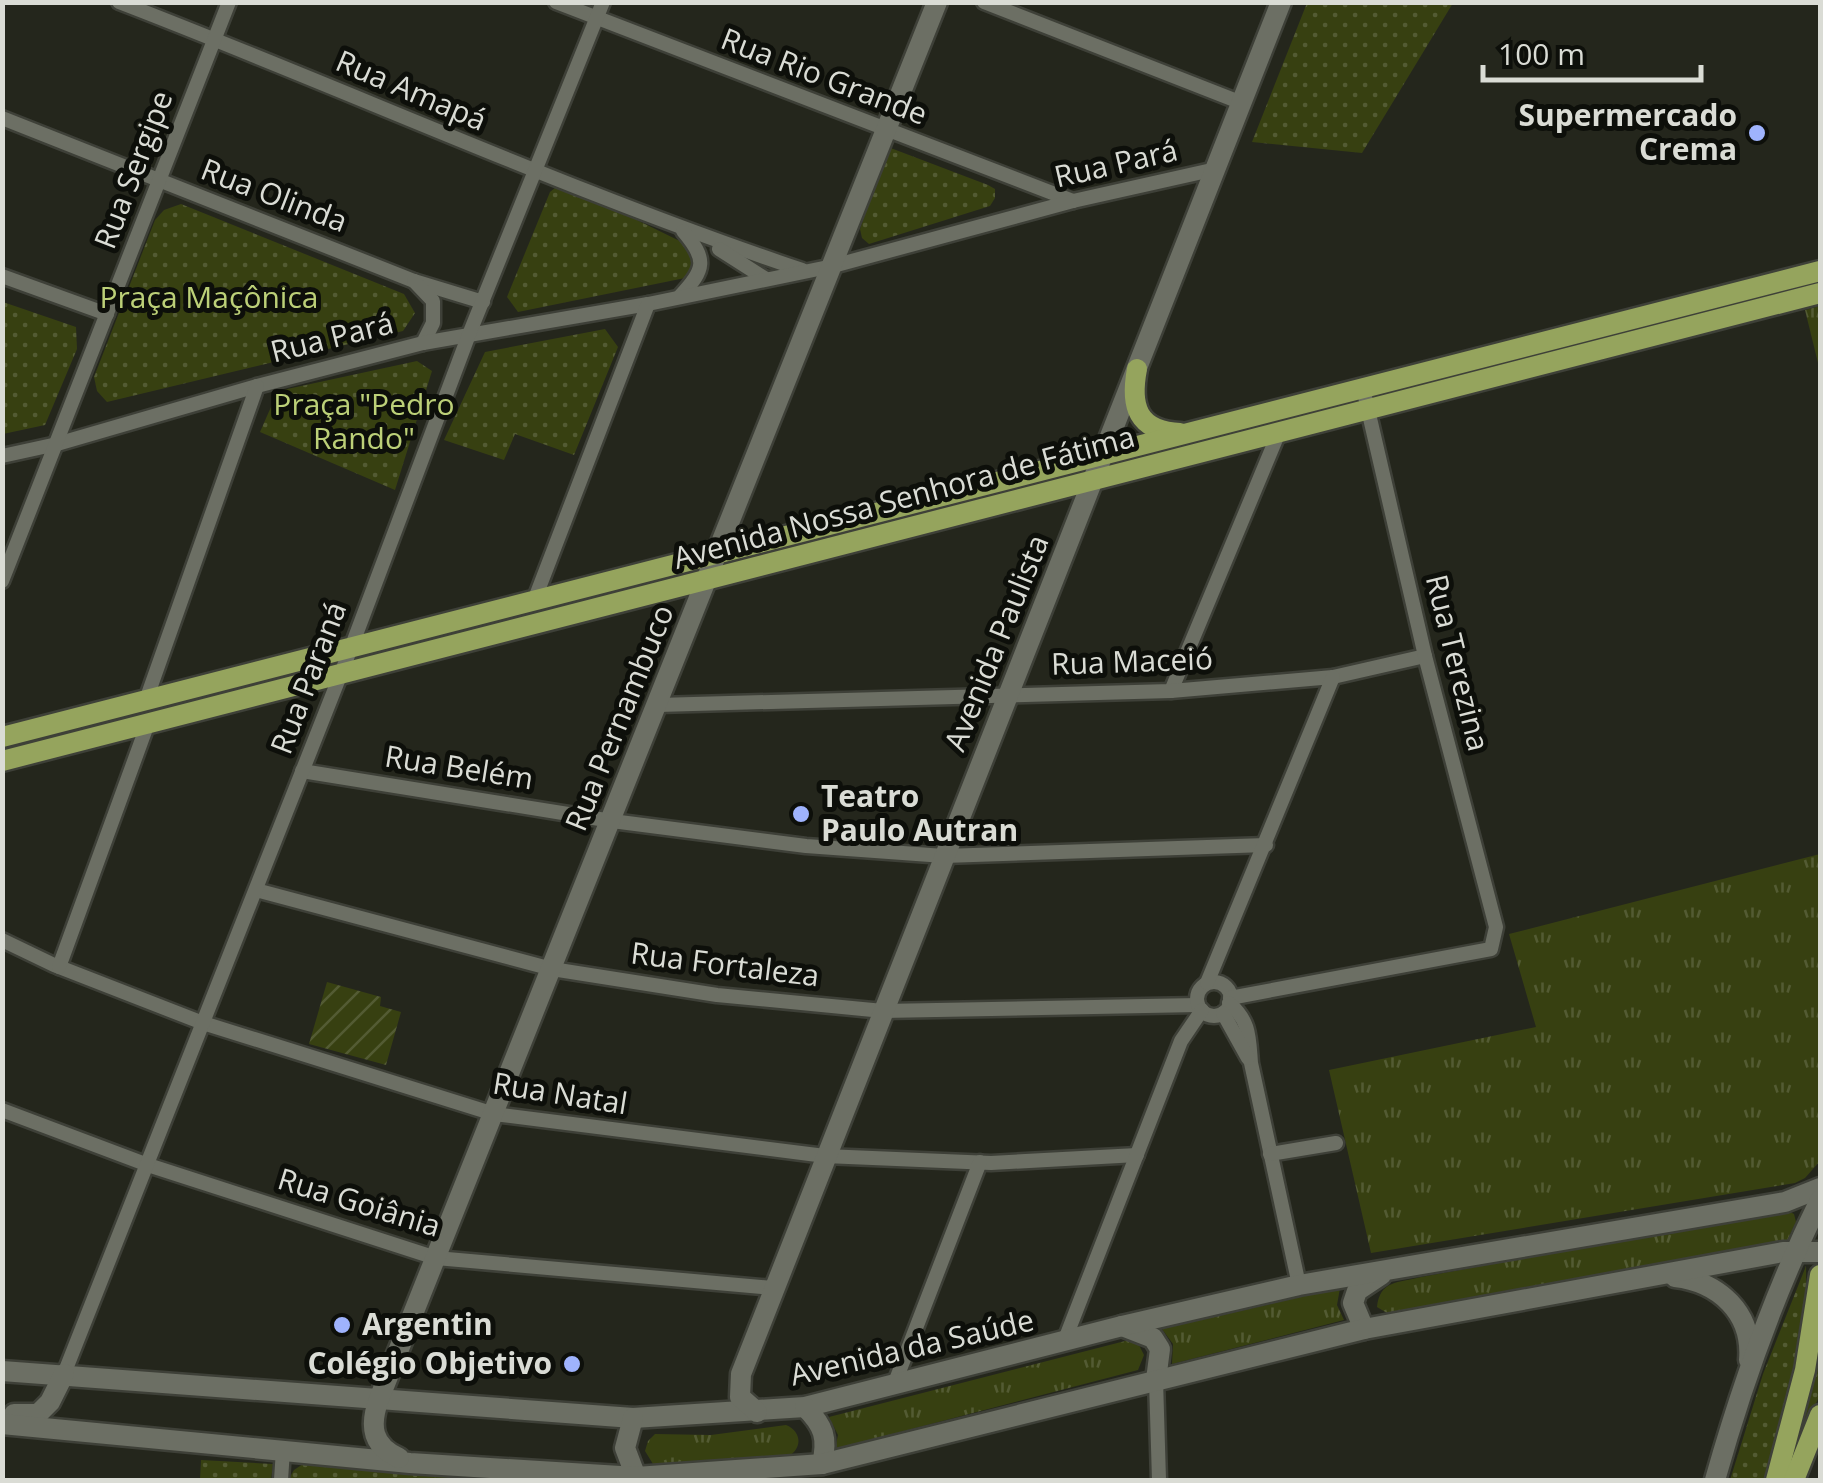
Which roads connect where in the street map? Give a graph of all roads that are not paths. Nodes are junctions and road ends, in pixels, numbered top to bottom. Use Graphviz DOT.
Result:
graph roads {
  1 [pos="119,2"];
  2 [pos="229,2"];
  3 [pos="556,2"];
  4 [pos="603,2"];
  5 [pos="937,2"];
  6 [pos="984,2"];
  7 [pos="1281,2"];
  8 [pos="597,18"];
  9 [pos="214,39"];
  10 [pos="1242,102"];
  11 [pos="2,118"];
  12 [pos="886,132"];
  13 [pos="1216,169"];
  14 [pos="536,173"];
  15 [pos="159,181"];
  16 [pos="1074,201"];
  17 [pos="683,230"];
  18 [pos="833,266"];
  19 [pos="805,271"];
  20 [pos="1820,272"];
  21 [pos="2,276"];
  22 [pos="766,279"];
  23 [pos="414,281"];
  24 [pos="1820,293"];
  25 [pos="680,297"];
  26 [pos="482,302"];
  27 [pos="648,304"];
  28 [pos="107,314"];
  29 [pos="468,337"];
  30 [pos="423,343"];
  31 [pos="1138,369"];
  32 [pos="256,386"];
  33 [pos="1363,388"];
  34 [pos="1368,410"];
  35 [pos="1279,432"];
  36 [pos="1187,433"];
  37 [pos="57,444"];
  38 [pos="1104,454"];
  39 [pos="2,456"];
  40 [pos="1094,480"];
  41 [pos="720,553"];
  42 [pos="708,580"];
  43 [pos="2,581"];
  44 [pos="534,601"];
  45 [pos="351,648"];
  46 [pos="1425,656"];
  47 [pos="339,676"];
  48 [pos="1334,677"];
  49 [pos="1171,691"];
  50 [pos="1008,695"];
  51 [pos="146,700"];
  52 [pos="658,705"];
  53 [pos="148,723"];
  54 [pos="2,736"];
  55 [pos="2,761"];
  56 [pos="302,771"];
  57 [pos="612,821"];
  58 [pos="1266,845"];
  59 [pos="944,856"];
  60 [pos="256,890"];
  61 [pos="2,940"];
  62 [pos="59,966"];
  63 [pos="552,968"];
  64 [pos="1222,995"];
  65 [pos="1202,1010"];
  66 [pos="883,1011"];
  67 [pos="203,1023"];
  68 [pos="494,1114"];
  69 [pos="4,1115"];
  70 [pos="1336,1143"];
  71 [pos="1270,1154"];
  72 [pos="1137,1155"];
  73 [pos="826,1156"];
  74 [pos="980,1162"];
  75 [pos="148,1164"];
  76 [pos="1820,1188"];
  77 [pos="1820,1200"];
  78 [pos="1795,1250"];
  79 [pos="1820,1252"];
  80 [pos="436,1258"];
  81 [pos="1391,1270"];
  82 [pos="1658,1276"];
  83 [pos="1820,1276"];
  84 [pos="1300,1285"];
  85 [pos="773,1288"];
  86 [pos="1122,1326"];
  87 [pos="1364,1329"];
  88 [pos="1064,1342"];
  89 [pos="2,1370"];
  90 [pos="64,1374"];
  91 [pos="1748,1375"];
  92 [pos="1156,1380"];
  93 [pos="894,1385"];
  94 [pos="379,1400"];
  95 [pos="805,1408"];
  96 [pos="757,1412"];
  97 [pos="2,1414"];
  98 [pos="1820,1415"];
  99 [pos="632,1418"];
  100 [pos="2,1424"];
  101 [pos="283,1450"];
  102 [pos="410,1463"];
  103 [pos="822,1472"];
  104 [pos="636,1479"];
  105 [pos="281,1480"];
  106 [pos="1159,1480"];
  107 [pos="1715,1480"];
  108 [pos="1776,1480"];
  109 [pos="1794,1480"];
  1 -- 9 [label="street, Rua Amapá"];
  2 -- 9 [label="street, Rua Sergipe"];
  3 -- 8 [label="street, Rua Rio Grande"];
  4 -- 8 [label="street, Rua Paraná"];
  5 -- 12 [label="main road, Rua Pernambuco"];
  6 -- 10 [label="street"];
  7 -- 10 [label="main road, Avenida Paulista"];
  8 -- 12 [label="street, Rua Rio Grande"];
  8 -- 14 [label="street, Rua Paraná"];
  9 -- 14 [label="street, Rua Amapá"];
  9 -- 15 [label="street, Rua Sergipe"];
  10 -- 13 [label="main road, Avenida Paulista"];
  11 -- 15 [label="street, Rua Olinda"];
  12 -- 16 [label="street, Rua Rio Grande"];
  12 -- 18 [label="main road, Rua Pernambuco"];
  13 -- 16 [label="street, Rua Pará"];
  13 -- 31 [label="main road, Avenida Paulista"];
  14 -- 17 [label="street, Rua Amapá"];
  14 -- 26 [label="street, Rua Paraná"];
  15 -- 23 [label="street, Rua Olinda"];
  15 -- 28 [label="street, Rua Sergipe"];
  16 -- 18 [label="street, Rua Pará"];
  17 -- 19 [label="street, Rua Amapá"];
  17 -- 22 [label="street, Rua Amapá"];
  17 -- 25 [label="street"];
  18 -- 19 [label="street, Rua Pará"];
  18 -- 41 [label="main road, Rua Pernambuco"];
  19 -- 22 [label="street, Rua Pará"];
  20 -- 33 [label="main road, Avenida Nossa Senhora de Fátima"];
  21 -- 28 [label="street"];
  22 -- 25 [label="street, Rua Pará"];
  23 -- 26 [label="street, Rua Olinda"];
  23 -- 30 [label="street"];
  24 -- 34 [label="main road, Avenida Nossa Senhora de Fátima"];
  25 -- 27 [label="street, Rua Pará"];
  26 -- 29 [label="street, Rua Paraná"];
  27 -- 29 [label="street, Rua Pará"];
  27 -- 44 [label="street"];
  28 -- 37 [label="street, Rua Sergipe"];
  29 -- 30 [label="street, Rua Pará"];
  29 -- 45 [label="street, Rua Paraná"];
  30 -- 32 [label="street, Rua Pará"];
  31 -- 36 [label="main road"];
  31 -- 38 [label="main road, Avenida Paulista"];
  32 -- 37 [label="street, Rua Pará"];
  32 -- 51 [label="street"];
  33 -- 34 [label="street, Rua Terezina"];
  33 -- 36 [label="main road, Avenida Nossa Senhora de Fátima"];
  34 -- 35 [label="main road, Avenida Nossa Senhora de Fátima"];
  34 -- 46 [label="street, Rua Terezina"];
  35 -- 40 [label="main road, Avenida Nossa Senhora de Fátima"];
  35 -- 49 [label="street"];
  36 -- 38 [label="main road, Avenida Nossa Senhora de Fátima"];
  37 -- 39 [label="street, Rua Pará"];
  37 -- 43 [label="street, Rua Sergipe"];
  38 -- 40 [label="main road, Avenida Paulista"];
  38 -- 41 [label="main road, Avenida Nossa Senhora de Fátima"];
  40 -- 42 [label="main road, Avenida Nossa Senhora de Fátima"];
  40 -- 50 [label="main road, Avenida Paulista"];
  41 -- 42 [label="main road, Rua Pernambuco"];
  41 -- 44 [label="main road, Avenida Nossa Senhora de Fátima"];
  42 -- 47 [label="main road, Avenida Nossa Senhora de Fátima"];
  42 -- 52 [label="main road, Rua Pernambuco"];
  44 -- 45 [label="main road, Avenida Nossa Senhora de Fátima"];
  45 -- 47 [label="street, Rua Paraná"];
  45 -- 51 [label="main road, Avenida Nossa Senhora de Fátima"];
  46 -- 48 [label="street, Rua Maceió"];
  46 -- 64 [label="street, Rua Terezina"];
  47 -- 53 [label="main road, Avenida Nossa Senhora de Fátima"];
  47 -- 56 [label="street, Rua Paraná"];
  48 -- 49 [label="street, Rua Maceió"];
  48 -- 58 [label="street"];
  49 -- 50 [label="street, Rua Maceió"];
  50 -- 52 [label="street, Rua Maceió"];
  50 -- 59 [label="main road, Avenida Paulista"];
  51 -- 54 [label="main road, Avenida Nossa Senhora de Fátima"];
  52 -- 57 [label="main road, Rua Pernambuco"];
  53 -- 55 [label="main road, Avenida Nossa Senhora de Fátima"];
  53 -- 62 [label="street"];
  56 -- 57 [label="street, Rua Belém"];
  56 -- 60 [label="street, Rua Paraná"];
  57 -- 59 [label="street, Rua Belém"];
  57 -- 63 [label="main road, Rua Pernambuco"];
  58 -- 59 [label="street, Rua Belém"];
  58 -- 64 [label="street"];
  59 -- 66 [label="main road, Avenida Paulista"];
  60 -- 63 [label="street, Rua Fortaleza"];
  60 -- 67 [label="street, Rua Paraná"];
  61 -- 62 [label="street, Rua Natal"];
  62 -- 67 [label="street, Rua Natal"];
  63 -- 66 [label="street, Rua Fortaleza"];
  63 -- 68 [label="main road, Rua Pernambuco"];
  64 -- 65 [label="street, Rua Fortaleza"];
  64 -- 65 [label="street"];
  64 -- 71 [label="street"];
  65 -- 66 [label="street, Rua Fortaleza"];
  65 -- 72 [label="street"];
  66 -- 73 [label="main road, Avenida Paulista"];
  67 -- 68 [label="street, Rua Natal"];
  67 -- 75 [label="street, Rua Paraná"];
  68 -- 73 [label="street, Rua Natal"];
  68 -- 80 [label="main road, Rua Pernambuco"];
  69 -- 75 [label="street, Rua Goiânia"];
  70 -- 71 [label="street"];
  71 -- 84 [label="street"];
  72 -- 74 [label="street, Rua Natal"];
  72 -- 88 [label="street"];
  73 -- 74 [label="street, Rua Natal"];
  73 -- 85 [label="main road, Avenida Paulista"];
  74 -- 93 [label="street"];
  75 -- 80 [label="street, Rua Goiânia"];
  75 -- 90 [label="street, Rua Paraná"];
  76 -- 81 [label="main road, Avenida da Saúde"];
  77 -- 78 [label="main road"];
  78 -- 79 [label="main road"];
  78 -- 82 [label="main road"];
  78 -- 91 [label="main road"];
  80 -- 85 [label="street, Rua Goiânia"];
  80 -- 94 [label="main road, Rua Pernambuco"];
  81 -- 84 [label="main road, Avenida da Saúde"];
  81 -- 87 [label="main road"];
  82 -- 87 [label="main road"];
  82 -- 91 [label="main road"];
  83 -- 108 [label="main road"];
  84 -- 86 [label="main road, Avenida da Saúde"];
  85 -- 96 [label="main road, Avenida Paulista"];
  86 -- 88 [label="main road, Avenida da Saúde"];
  86 -- 92 [label="main road"];
  87 -- 92 [label="main road"];
  88 -- 93 [label="main road, Avenida da Saúde"];
  89 -- 90 [label="main road, Avenida da Saúde"];
  90 -- 94 [label="main road, Avenida da Saúde"];
  90 -- 97 [label="main road"];
  91 -- 107 [label="main road"];
  92 -- 103 [label="main road"];
  92 -- 106 [label="street"];
  93 -- 95 [label="main road, Avenida da Saúde"];
  94 -- 99 [label="main road, Avenida da Saúde"];
  94 -- 102 [label="main road"];
  95 -- 96 [label="main road, Avenida da Saúde"];
  95 -- 103 [label="main road"];
  96 -- 99 [label="main road, Avenida da Saúde"];
  98 -- 109 [label="main road"];
  99 -- 104 [label="main road"];
  100 -- 101 [label="main road"];
  101 -- 102 [label="main road"];
  101 -- 105 [label="street"];
  102 -- 104 [label="main road"];
  103 -- 104 [label="main road"];
}
